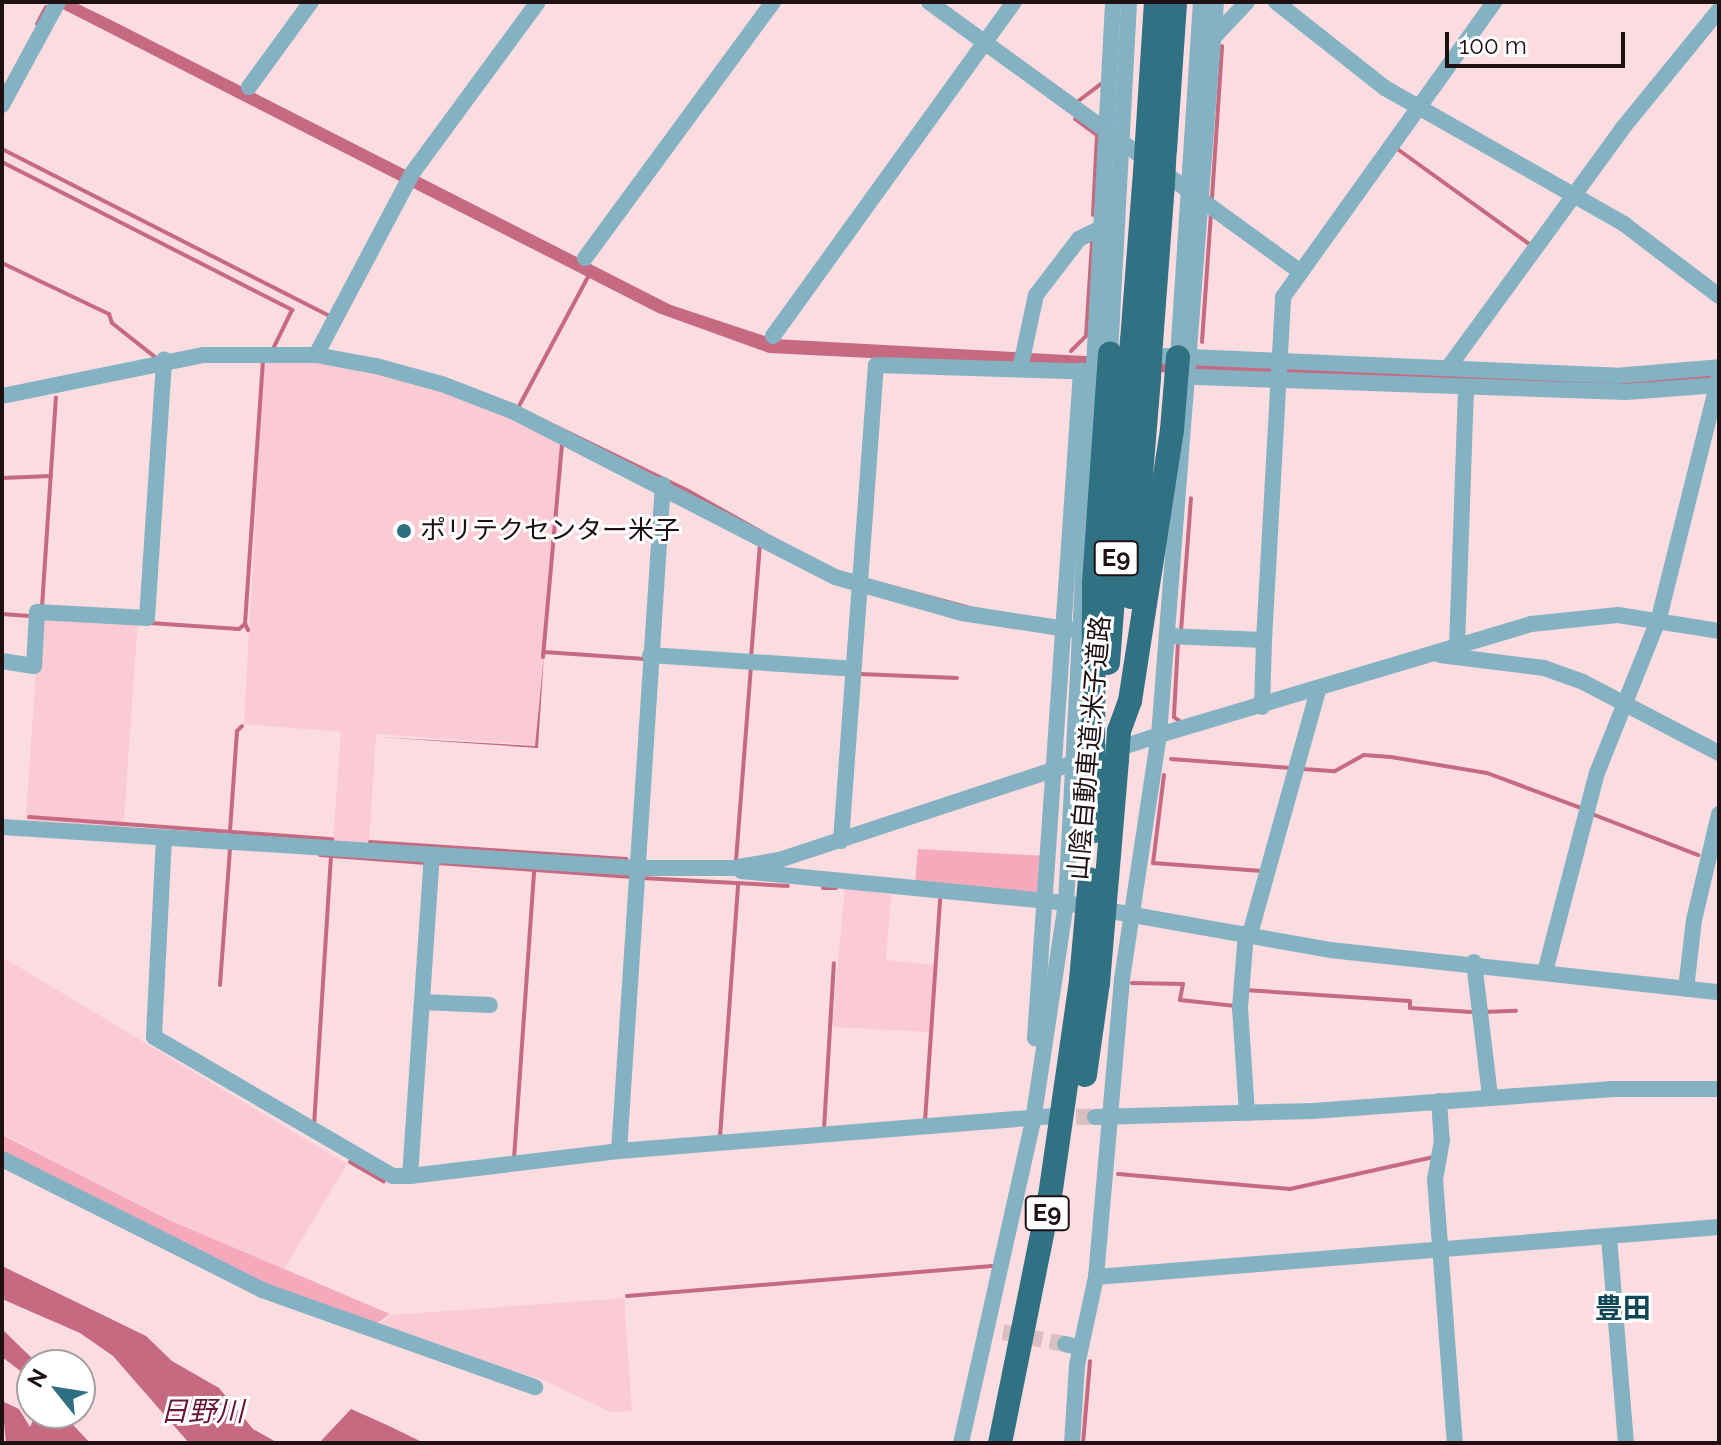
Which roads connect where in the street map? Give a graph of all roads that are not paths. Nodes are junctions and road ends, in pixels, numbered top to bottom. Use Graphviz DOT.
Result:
graph roads {
  1 [pos="311,2"];
  2 [pos="538,2"];
  3 [pos="773,2"];
  4 [pos="929,2"];
  5 [pos="1014,2"];
  6 [pos="1113,2"];
  7 [pos="1129,2"];
  8 [pos="1156,2"];
  9 [pos="1175,2"];
  10 [pos="1201,2"];
  11 [pos="1216,2"];
  12 [pos="1247,2"];
  13 [pos="1276,2"];
  14 [pos="1494,2"];
  15 [pos="56,5"];
  16 [pos="1719,10"];
  17 [pos="1214,37"];
  18 [pos="984,42"];
  19 [pos="249,87"];
  20 [pos="2,105"];
  21 [pos="1419,106"];
  22 [pos="1106,130"];
  23 [pos="1121,140"];
  24 [pos="1156,145"];
  25 [pos="1196,192"];
  26 [pos="1574,194"];
  27 [pos="1099,229"];
  28 [pos="585,258"];
  29 [pos="1298,270"];
  30 [pos="1719,296"];
  31 [pos="773,336"];
  32 [pos="318,351"];
  33 [pos="1185,357"];
  34 [pos="164,360"];
  35 [pos="1021,361"];
  36 [pos="1094,363"];
  37 [pos="1448,368"];
  38 [pos="1275,371"];
  39 [pos="1193,378"];
  40 [pos="1718,379"];
  41 [pos="1466,386"];
  42 [pos="2,396"];
  43 [pos="1713,425"];
  44 [pos="663,484"];
  45 [pos="859,580"];
  46 [pos="1659,618"];
  47 [pos="1070,631"];
  48 [pos="1719,631"];
  49 [pos="1167,636"];
  50 [pos="1264,640"];
  51 [pos="1446,650"];
  52 [pos="650,655"];
  53 [pos="2,661"];
  54 [pos="853,669"];
  55 [pos="1318,690"];
  56 [pos="1626,704"];
  57 [pos="1262,707"];
  58 [pos="1159,735"];
  59 [pos="1719,753"];
  60 [pos="1087,759"];
  61 [pos="1719,814"];
  62 [pos="2,827"];
  63 [pos="164,838"];
  64 [pos="841,841"];
  65 [pos="432,855"];
  66 [pos="1714,857"];
  67 [pos="637,868"];
  68 [pos="733,868"];
  69 [pos="1045,901"];
  70 [pos="1066,903"];
  71 [pos="1131,912"];
  72 [pos="1248,934"];
  73 [pos="1474,962"];
  74 [pos="1545,972"];
  75 [pos="1089,981"];
  76 [pos="1686,989"];
  77 [pos="1719,992"];
  78 [pos="423,1002"];
  79 [pos="490,1005"];
  80 [pos="1045,1041"];
  81 [pos="1719,1089"];
  82 [pos="1490,1096"];
  83 [pos="1439,1105"];
  84 [pos="1247,1113"];
  85 [pos="1052,1116"];
  86 [pos="1095,1117"];
  87 [pos="1113,1117"];
  88 [pos="1033,1122"];
  89 [pos="619,1151"];
  90 [pos="2,1159"];
  91 [pos="410,1176"];
  92 [pos="1719,1227"];
  93 [pos="1609,1237"];
  94 [pos="1440,1250"];
  95 [pos="1096,1277"];
  96 [pos="535,1387"];
  97 [pos="961,1443"];
  98 [pos="1000,1443"];
  99 [pos="1008,1443"];
  100 [pos="1072,1443"];
  101 [pos="1455,1443"];
  102 [pos="1626,1443"];
  1 -- 19 [label="street"];
  2 -- 32 [label="street"];
  3 -- 28 [label="street"];
  4 -- 18 [label="street"];
  5 -- 18 [label="street"];
  6 -- 22 [label="street"];
  7 -- 23 [label="street"];
  8 -- 24 [label="highway, 山陰自動車道;米子道路 / E9"];
  9 -- 24 [label="highway, 山陰自動車道;米子道路 / E9"];
  10 -- 25 [label="street"];
  11 -- 17 [label="street"];
  12 -- 17 [label="street"];
  13 -- 21 [label="street"];
  14 -- 21 [label="street"];
  15 -- 20 [label="street"];
  16 -- 26 [label="street"];
  17 -- 25 [label="street"];
  18 -- 22 [label="street"];
  18 -- 31 [label="street"];
  21 -- 26 [label="street"];
  21 -- 29 [label="street"];
  22 -- 23 [label="street"];
  22 -- 27 [label="street"];
  23 -- 25 [label="street"];
  23 -- 36 [label="street"];
  24 -- 60 [label="highway, 山陰自動車道;米子道路 / E9, bridge"];
  25 -- 29 [label="street"];
  25 -- 33 [label="street"];
  26 -- 30 [label="street"];
  26 -- 37 [label="street"];
  27 -- 35 [label="street"];
  27 -- 36 [label="street"];
  29 -- 38 [label="street"];
  32 -- 34 [label="street"];
  32 -- 44 [label="street"];
  33 -- 36 [label="street"];
  33 -- 38 [label="street"];
  33 -- 39 [label="street"];
  33 -- 60 [label="highway"];
  34 -- 42 [label="street"];
  34 -- 53 [label="street"];
  35 -- 36 [label="street"];
  35 -- 45 [label="street"];
  36 -- 47 [label="street"];
  36 -- 60 [label="highway"];
  37 -- 38 [label="street"];
  37 -- 40 [label="street"];
  38 -- 39 [label="street"];
  38 -- 41 [label="street"];
  38 -- 50 [label="street"];
  39 -- 49 [label="street"];
  40 -- 41 [label="street"];
  40 -- 43 [label="street"];
  41 -- 51 [label="street"];
  43 -- 46 [label="street"];
  44 -- 45 [label="street"];
  44 -- 52 [label="street"];
  45 -- 47 [label="street"];
  45 -- 54 [label="street"];
  46 -- 48 [label="street"];
  46 -- 51 [label="street"];
  46 -- 56 [label="street"];
  47 -- 60 [label="street"];
  49 -- 50 [label="street"];
  49 -- 58 [label="street"];
  50 -- 57 [label="street"];
  51 -- 55 [label="street"];
  51 -- 56 [label="street"];
  52 -- 54 [label="street"];
  52 -- 67 [label="street"];
  54 -- 64 [label="street"];
  55 -- 57 [label="street"];
  55 -- 72 [label="street"];
  56 -- 59 [label="street"];
  56 -- 74 [label="street"];
  57 -- 58 [label="street"];
  58 -- 60 [label="street"];
  58 -- 71 [label="street"];
  60 -- 64 [label="street"];
  60 -- 69 [label="street"];
  60 -- 70 [label="street"];
  60 -- 75 [label="highway, 山陰自動車道;米子道路 / E9, bridge"];
  61 -- 66 [label="street"];
  62 -- 63 [label="street"];
  63 -- 65 [label="street"];
  63 -- 91 [label="street"];
  64 -- 68 [label="street"];
  65 -- 67 [label="street"];
  65 -- 78 [label="street"];
  66 -- 76 [label="street"];
  67 -- 68 [label="street"];
  67 -- 89 [label="street"];
  68 -- 69 [label="street"];
  69 -- 70 [label="street"];
  69 -- 80 [label="street"];
  70 -- 71 [label="street"];
  70 -- 80 [label="street"];
  71 -- 72 [label="street"];
  71 -- 87 [label="street"];
  72 -- 73 [label="street"];
  72 -- 84 [label="street"];
  73 -- 74 [label="street"];
  73 -- 82 [label="street"];
  74 -- 76 [label="street"];
  75 -- 98 [label="highway, 山陰自動車道;米子道路 / E9"];
  75 -- 99 [label="highway, 山陰自動車道;米子道路 / E9"];
  76 -- 77 [label="street"];
  78 -- 79 [label="street"];
  78 -- 91 [label="street"];
  80 -- 88 [label="street"];
  81 -- 82 [label="street"];
  82 -- 83 [label="street"];
  83 -- 84 [label="street"];
  83 -- 94 [label="street"];
  84 -- 87 [label="street"];
  85 -- 88 [label="street"];
  86 -- 87 [label="street"];
  87 -- 95 [label="street"];
  88 -- 89 [label="street"];
  88 -- 97 [label="street"];
  89 -- 91 [label="street"];
  90 -- 96 [label="street"];
  92 -- 93 [label="street"];
  93 -- 94 [label="street"];
  93 -- 102 [label="street"];
  94 -- 95 [label="street"];
  94 -- 101 [label="street"];
  95 -- 100 [label="street"];
}
